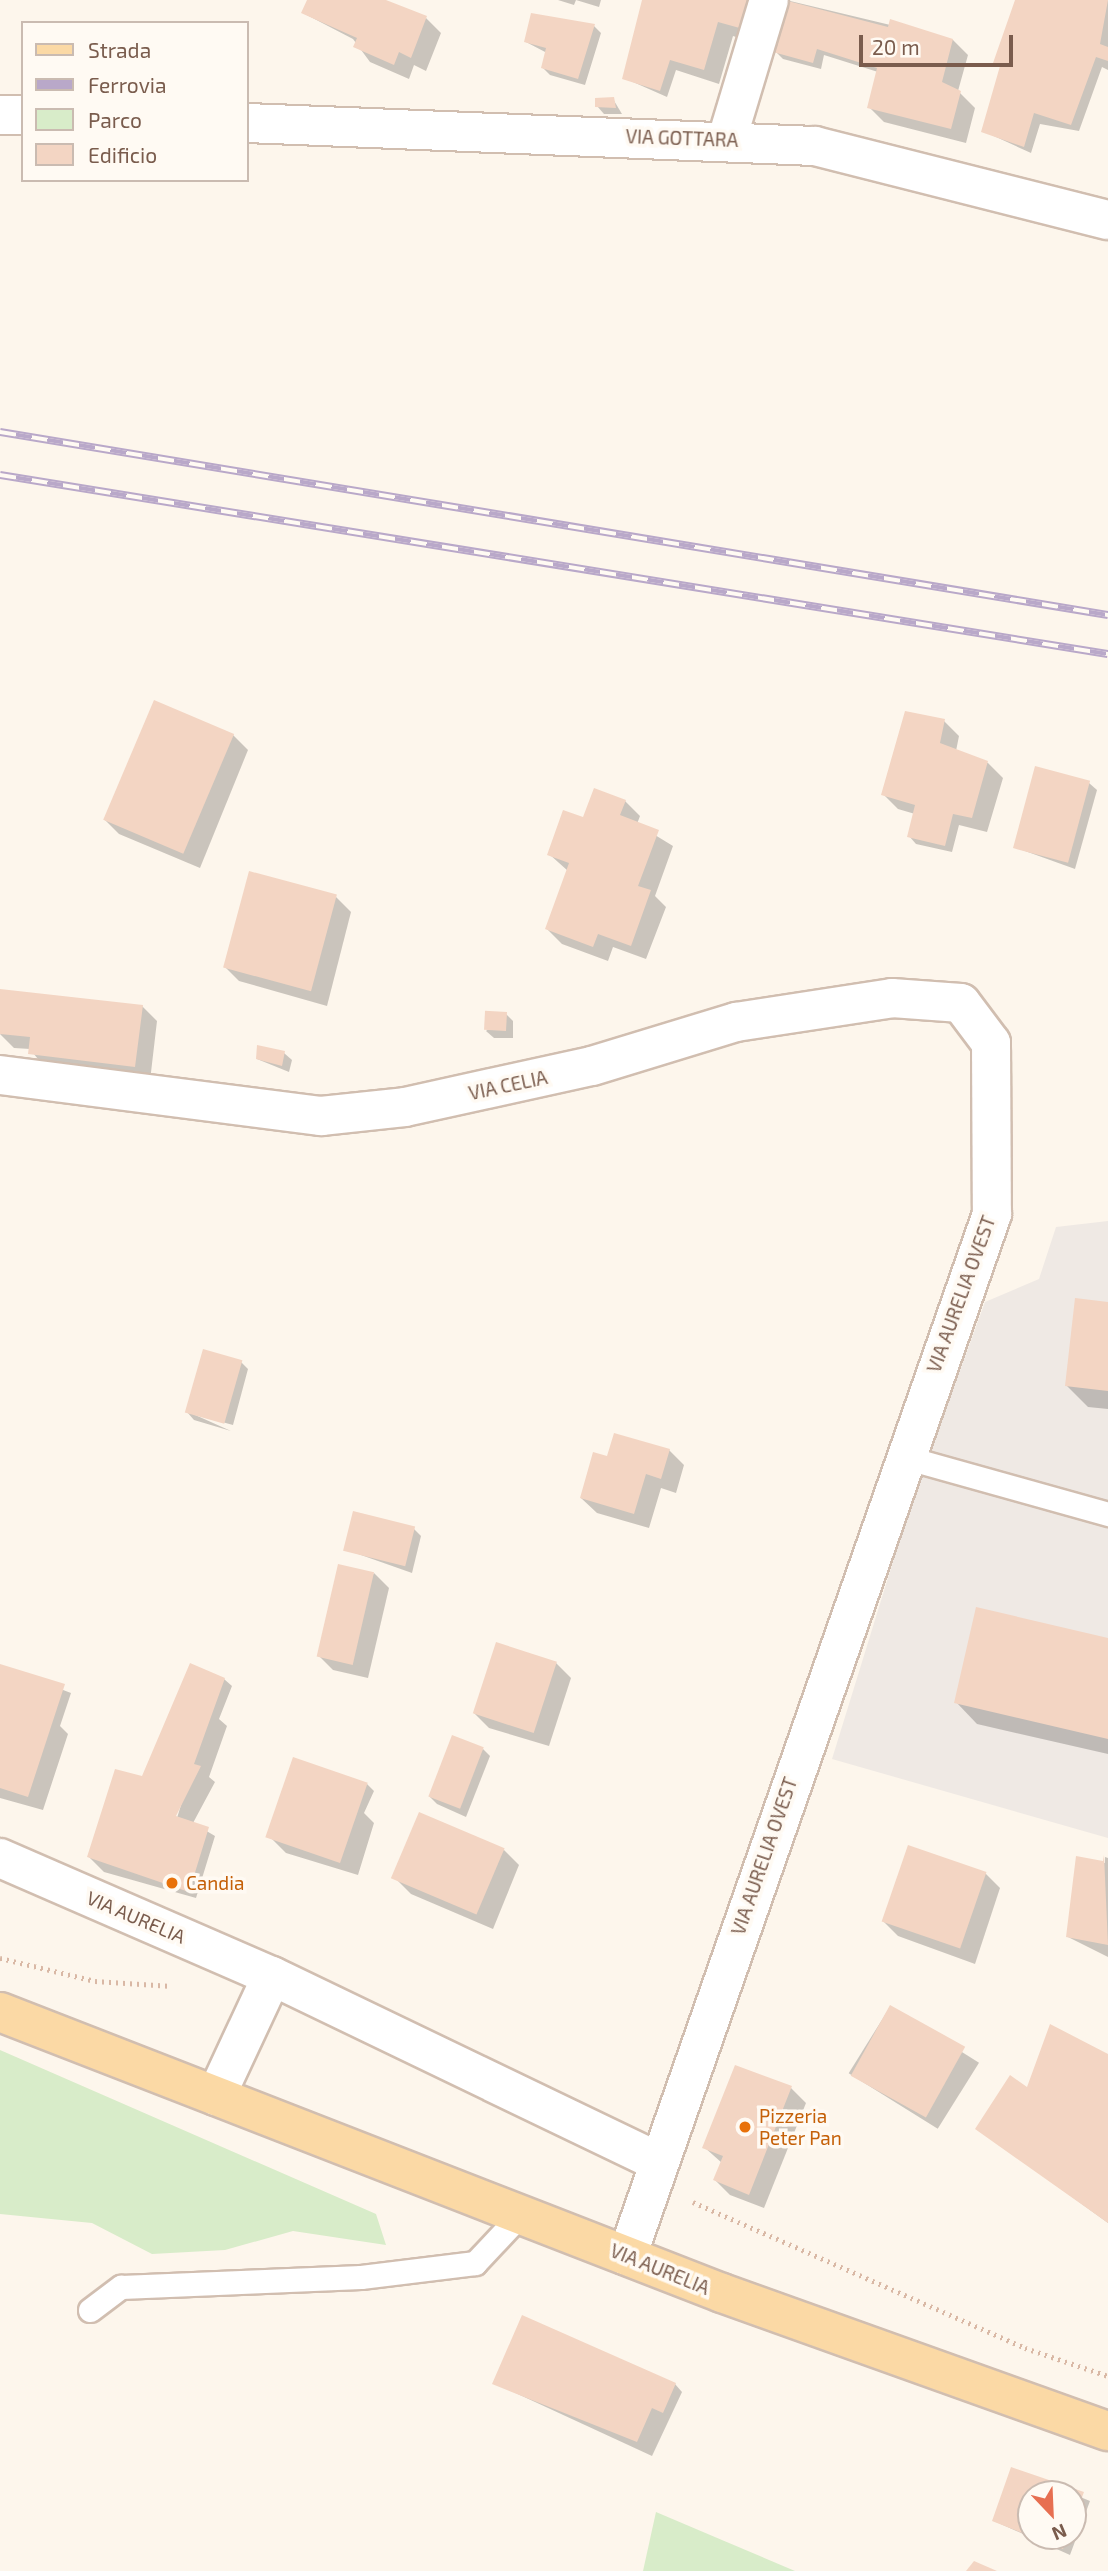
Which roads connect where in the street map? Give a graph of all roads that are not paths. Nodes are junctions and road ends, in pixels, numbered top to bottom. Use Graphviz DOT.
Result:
graph roads {
  1 [pos="769,0"];
  2 [pos="0,115"];
  3 [pos="21,115"];
  4 [pos="248,123"];
  5 [pos="727,139"];
  6 [pos="1108,220"];
  7 [pos="991,1043"];
  8 [pos="0,1075"];
  9 [pos="904,1457"];
  10 [pos="1108,1514"];
  11 [pos="0,1858"];
  12 [pos="272,1976"];
  13 [pos="0,2012"];
  14 [pos="216,2096"];
  15 [pos="657,2161"];
  16 [pos="522,2213"];
  17 [pos="627,2256"];
  18 [pos="90,2310"];
  19 [pos="1108,2431"];
  1 -- 5 [label="street"];
  2 -- 3 [label="street"];
  4 -- 5 [label="street, VIA GOTTARA"];
  5 -- 6 [label="street, VIA GOTTARA"];
  7 -- 8 [label="street, VIA CELIA"];
  7 -- 9 [label="street, VIA AURELIA OVEST"];
  9 -- 10 [label="lane"];
  9 -- 15 [label="street, VIA AURELIA OVEST"];
  11 -- 12 [label="street, VIA AURELIA"];
  12 -- 14 [label="street"];
  12 -- 15 [label="street, VIA AURELIA"];
  13 -- 14 [label="main road, VIA AURELIA"];
  14 -- 16 [label="main road, VIA AURELIA"];
  15 -- 17 [label="street, VIA AURELIA OVEST"];
  16 -- 17 [label="main road, VIA AURELIA"];
  16 -- 18 [label="lane"];
  17 -- 19 [label="main road, VIA AURELIA"];
}
